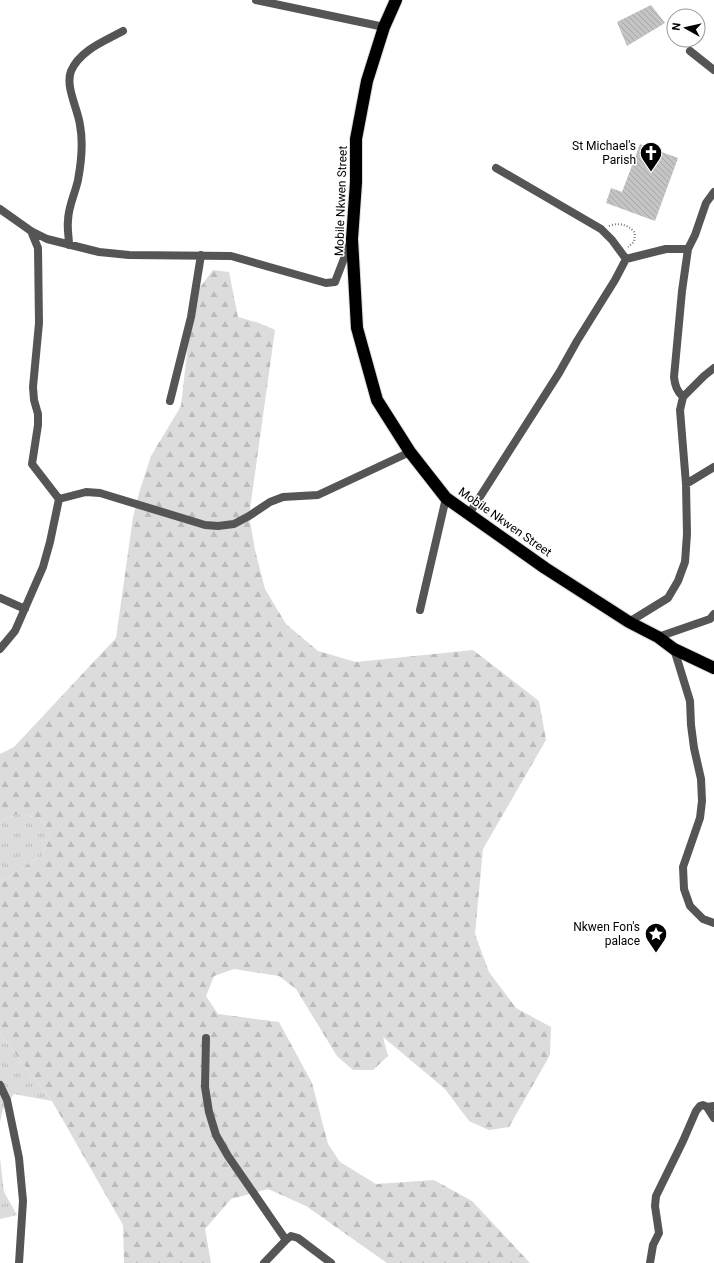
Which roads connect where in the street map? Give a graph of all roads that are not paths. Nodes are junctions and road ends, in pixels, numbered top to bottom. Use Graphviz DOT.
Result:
graph roads {
  1 [pos="256,0"];
  2 [pos="396,0"];
  3 [pos="384,27"];
  4 [pos="123,31"];
  5 [pos="690,51"];
  6 [pos="714,70"];
  7 [pos="496,168"];
  8 [pos="714,192"];
  9 [pos="0,209"];
  10 [pos="31,231"];
  11 [pos="46,238"];
  12 [pos="352,239"];
  13 [pos="69,245"];
  14 [pos="38,248"];
  15 [pos="688,249"];
  16 [pos="201,255"];
  17 [pos="624,256"];
  18 [pos="714,368"];
  19 [pos="683,397"];
  20 [pos="170,401"];
  21 [pos="410,452"];
  22 [pos="714,467"];
  23 [pos="686,484"];
  24 [pos="446,498"];
  25 [pos="59,499"];
  26 [pos="468,514"];
  27 [pos="0,598"];
  28 [pos="25,609"];
  29 [pos="420,610"];
  30 [pos="714,614"];
  31 [pos="628,622"];
  32 [pos="658,637"];
  33 [pos="0,649"];
  34 [pos="674,649"];
  35 [pos="714,668"];
  36 [pos="714,923"];
  37 [pos="206,1038"];
  38 [pos="0,1085"];
  39 [pos="711,1106"];
  40 [pos="714,1118"];
  41 [pos="286,1240"];
  42 [pos="19,1263"];
  43 [pos="264,1263"];
  44 [pos="331,1263"];
  45 [pos="650,1263"];
  1 -- 3 [label="street"];
  2 -- 3 [label="highway, Mobile Nkwen Street"];
  3 -- 12 [label="highway, Mobile Nkwen Street"];
  4 -- 13 [label="street"];
  5 -- 6 [label="street"];
  7 -- 17 [label="street"];
  8 -- 15 [label="street"];
  9 -- 10 [label="street"];
  10 -- 11 [label="street"];
  10 -- 14 [label="street"];
  11 -- 13 [label="street"];
  11 -- 14 [label="street"];
  12 -- 16 [label="street"];
  12 -- 21 [label="highway, Mobile Nkwen Street"];
  13 -- 16 [label="street"];
  14 -- 25 [label="street"];
  15 -- 17 [label="street"];
  15 -- 19 [label="street"];
  16 -- 20 [label="street"];
  17 -- 26 [label="street"];
  18 -- 19 [label="street"];
  19 -- 23 [label="street"];
  21 -- 24 [label="highway, Mobile Nkwen Street"];
  21 -- 25 [label="street"];
  22 -- 23 [label="street"];
  23 -- 31 [label="street"];
  24 -- 26 [label="highway, Mobile Nkwen Street"];
  24 -- 29 [label="street"];
  25 -- 28 [label="street"];
  26 -- 31 [label="highway, Mobile Nkwen Street"];
  27 -- 28 [label="street"];
  28 -- 33 [label="street"];
  30 -- 32 [label="street"];
  31 -- 32 [label="highway, Mobile Nkwen Street"];
  32 -- 34 [label="highway, Mobile Nkwen Street"];
  34 -- 35 [label="highway, Mobile Nkwen Street"];
  34 -- 36 [label="street"];
  37 -- 41 [label="street"];
  38 -- 42 [label="street"];
  39 -- 40 [label="street"];
  39 -- 45 [label="street"];
  41 -- 43 [label="street"];
  41 -- 44 [label="street"];
}
